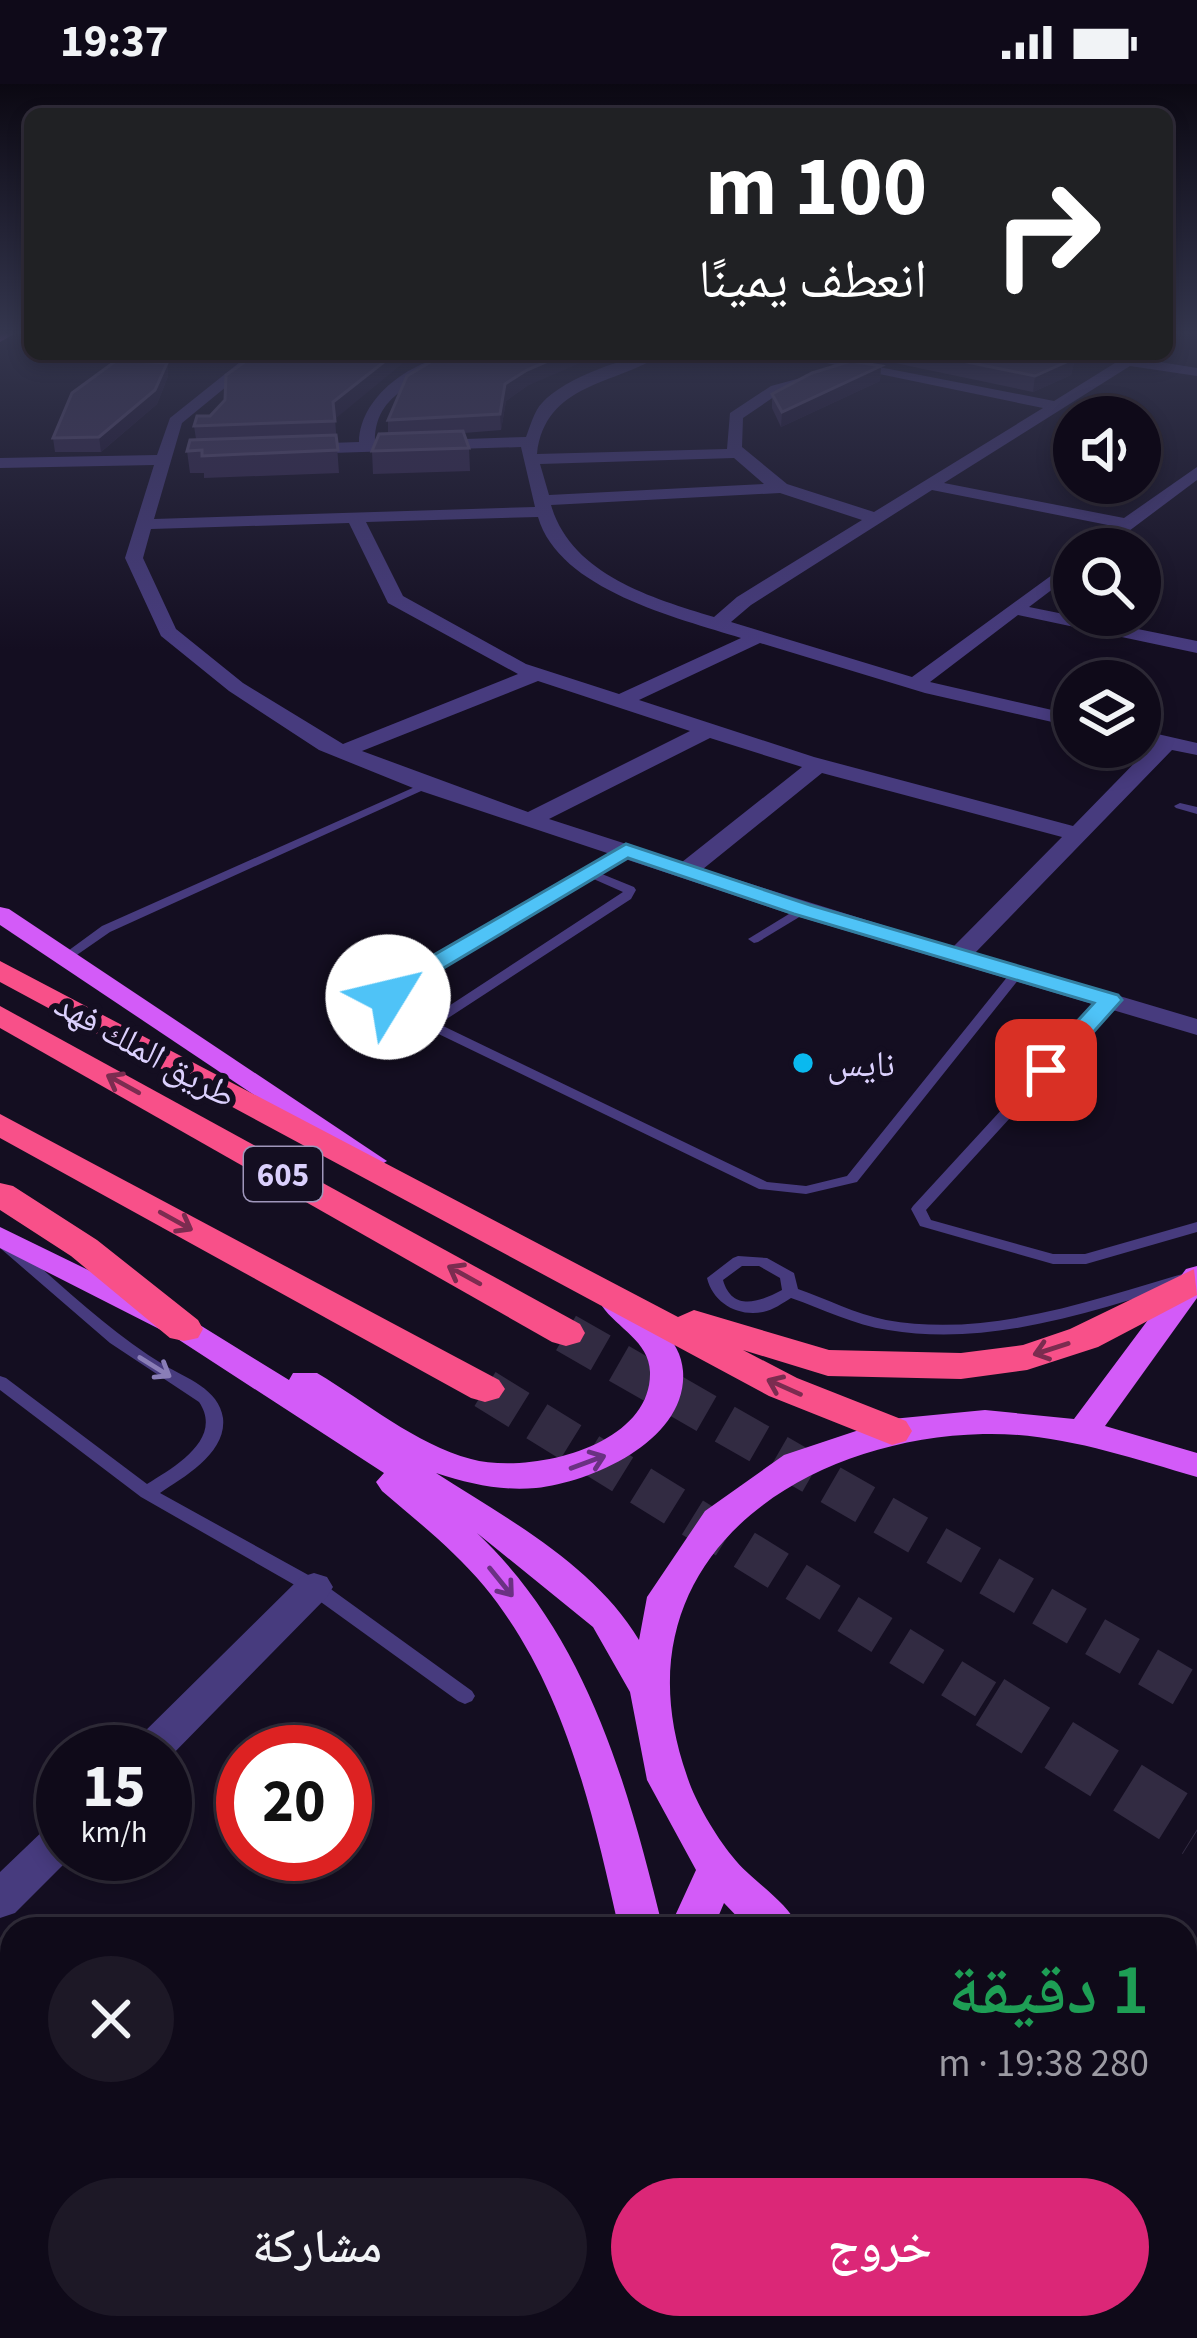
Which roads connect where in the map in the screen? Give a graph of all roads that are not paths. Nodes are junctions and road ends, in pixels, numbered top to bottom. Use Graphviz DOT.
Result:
graph roads {
  1 [pos="174,439"];
  2 [pos="366,439"];
  3 [pos="535,439"];
  4 [pos="737,439"];
  5 [pos="1003,439"];
  6 [pos="367,447"];
  7 [pos="278,449"];
  8 [pos="531,451"];
  9 [pos="738,453"];
  10 [pos="174,455"];
  11 [pos="0,463"];
  12 [pos="1197,472"];
  13 [pos="930,485"];
  14 [pos="779,488"];
  15 [pos="543,506"];
  16 [pos="355,518"];
  17 [pos="876,518"];
  18 [pos="145,524"];
  19 [pos="1128,524"];
  20 [pos="1123,528"];
  21 [pos="1053,580"];
  22 [pos="1014,609"];
  23 [pos="718,624"];
  24 [pos="758,637"];
  25 [pos="1197,647"];
  26 [pos="537,674"];
  27 [pos="915,684"];
  28 [pos="621,701"];
  29 [pos="1053,716"];
  30 [pos="709,730"];
  31 [pos="1161,741"];
  32 [pos="1167,742"];
  33 [pos="1197,749"];
  34 [pos="344,751"];
  35 [pos="818,766"];
  36 [pos="426,785"];
  37 [pos="1180,806"];
  38 [pos="1197,811"];
  39 [pos="533,818"];
  40 [pos="1078,834"];
  41 [pos="626,850"];
  42 [pos="686,871"];
  43 [pos="588,873"];
  44 [pos="802,910"];
  45 [pos="0,914"];
  46 [pos="754,939"];
  47 [pos="960,954"];
  48 [pos="67,956"];
  49 [pos="0,970"];
  50 [pos="1017,974"];
  51 [pos="1110,1000"];
  52 [pos="0,1015"];
  53 [pos="430,1024"];
  54 [pos="1197,1027"];
  55 [pos="0,1124"];
  56 [pos="417,1191"];
  57 [pos="0,1195"];
  58 [pos="1197,1227"];
  59 [pos="0,1238"];
  60 [pos="1196,1278"];
  61 [pos="589,1287"];
  62 [pos="790,1292"];
  63 [pos="566,1333"];
  64 [pos="197,1337"];
  65 [pos="0,1382"];
  66 [pos="485,1389"];
  67 [pos="288,1394"];
  68 [pos="892,1431"];
  69 [pos="1083,1431"];
  70 [pos="1197,1465"];
  71 [pos="148,1493"];
  72 [pos="314,1587"];
  73 [pos="650,1691"];
  74 [pos="465,1696"];
  75 [pos="176,1725"];
  76 [pos="36,1865"];
  77 [pos="718,1869"];
  78 [pos="0,1900"];
  79 [pos="638,1917"];
  80 [pos="696,1917"];
  81 [pos="766,1917"];
  1 -- 10 [label="street"];
  2 -- 6 [label="street"];
  3 -- 8 [label="street"];
  4 -- 9 [label="street"];
  5 -- 13 [label="street"];
  6 -- 7 [label="street"];
  6 -- 8 [label="street"];
  8 -- 9 [label="street"];
  8 -- 15 [label="street"];
  9 -- 14 [label="street"];
  10 -- 11 [label="street"];
  10 -- 18 [label="street"];
  12 -- 19 [label="street"];
  13 -- 17 [label="street"];
  13 -- 19 [label="street"];
  14 -- 15 [label="street"];
  14 -- 17 [label="street"];
  15 -- 16 [label="street"];
  15 -- 23 [label="street"];
  16 -- 18 [label="street"];
  16 -- 26 [label="street"];
  17 -- 23 [label="street"];
  18 -- 34 [label="street"];
  19 -- 20 [label="street"];
  21 -- 22 [label="street"];
  22 -- 25 [label="street"];
  22 -- 27 [label="street"];
  23 -- 24 [label="street"];
  24 -- 27 [label="street"];
  24 -- 28 [label="street"];
  26 -- 28 [label="street"];
  26 -- 34 [label="street"];
  27 -- 29 [label="street"];
  28 -- 30 [label="street"];
  30 -- 35 [label="street"];
  30 -- 39 [label="street"];
  31 -- 32 [label="street"];
  32 -- 33 [label="street"];
  32 -- 40 [label="street"];
  34 -- 36 [label="street"];
  35 -- 40 [label="street"];
  35 -- 42 [label="street"];
  36 -- 39 [label="street"];
  36 -- 48 [label="lane"];
  37 -- 38 [label="lane"];
  39 -- 41 [label="street"];
  40 -- 47 [label="street"];
  41 -- 42 [label="street"];
  41 -- 43 [label="lane"];
  42 -- 44 [label="street"];
  43 -- 53 [label="lane"];
  43 -- 53 [label="lane"];
  44 -- 46 [label="lane"];
  44 -- 47 [label="street"];
  45 -- 48 [label="main road"];
  47 -- 50 [label="street"];
  48 -- 56 [label="main road"];
  49 -- 56 [label="highway"];
  50 -- 51 [label="street"];
  50 -- 53 [label="lane"];
  51 -- 54 [label="street"];
  51 -- 58 [label="lane"];
  63 -- 52 [label="highway, طريق الملك فهد / 605, one-way"];
  55 -- 66 [label="highway, 605, one-way"];
  56 -- 61 [label="highway"];
  57 -- 64 [label="highway"];
  59 -- 64 [label="main road"];
  59 -- 71 [label="lane, one-way"];
  60 -- 61 [label="highway, one-way"];
  60 -- 62 [label="lane"];
  60 -- 69 [label="main road"];
  64 -- 61 [label="main road, one-way"];
  68 -- 61 [label="highway, one-way"];
  64 -- 67 [label="main road"];
  65 -- 71 [label="lane"];
  67 -- 73 [label="main road"];
  67 -- 79 [label="main road, one-way"];
  68 -- 69 [label="main road"];
  68 -- 73 [label="main road"];
  69 -- 70 [label="main road"];
  71 -- 72 [label="lane"];
  72 -- 74 [label="lane"];
  72 -- 75 [label="street"];
  73 -- 77 [label="main road"];
  76 -- 78 [label="street"];
  77 -- 80 [label="main road"];
  77 -- 81 [label="main road"];
}
